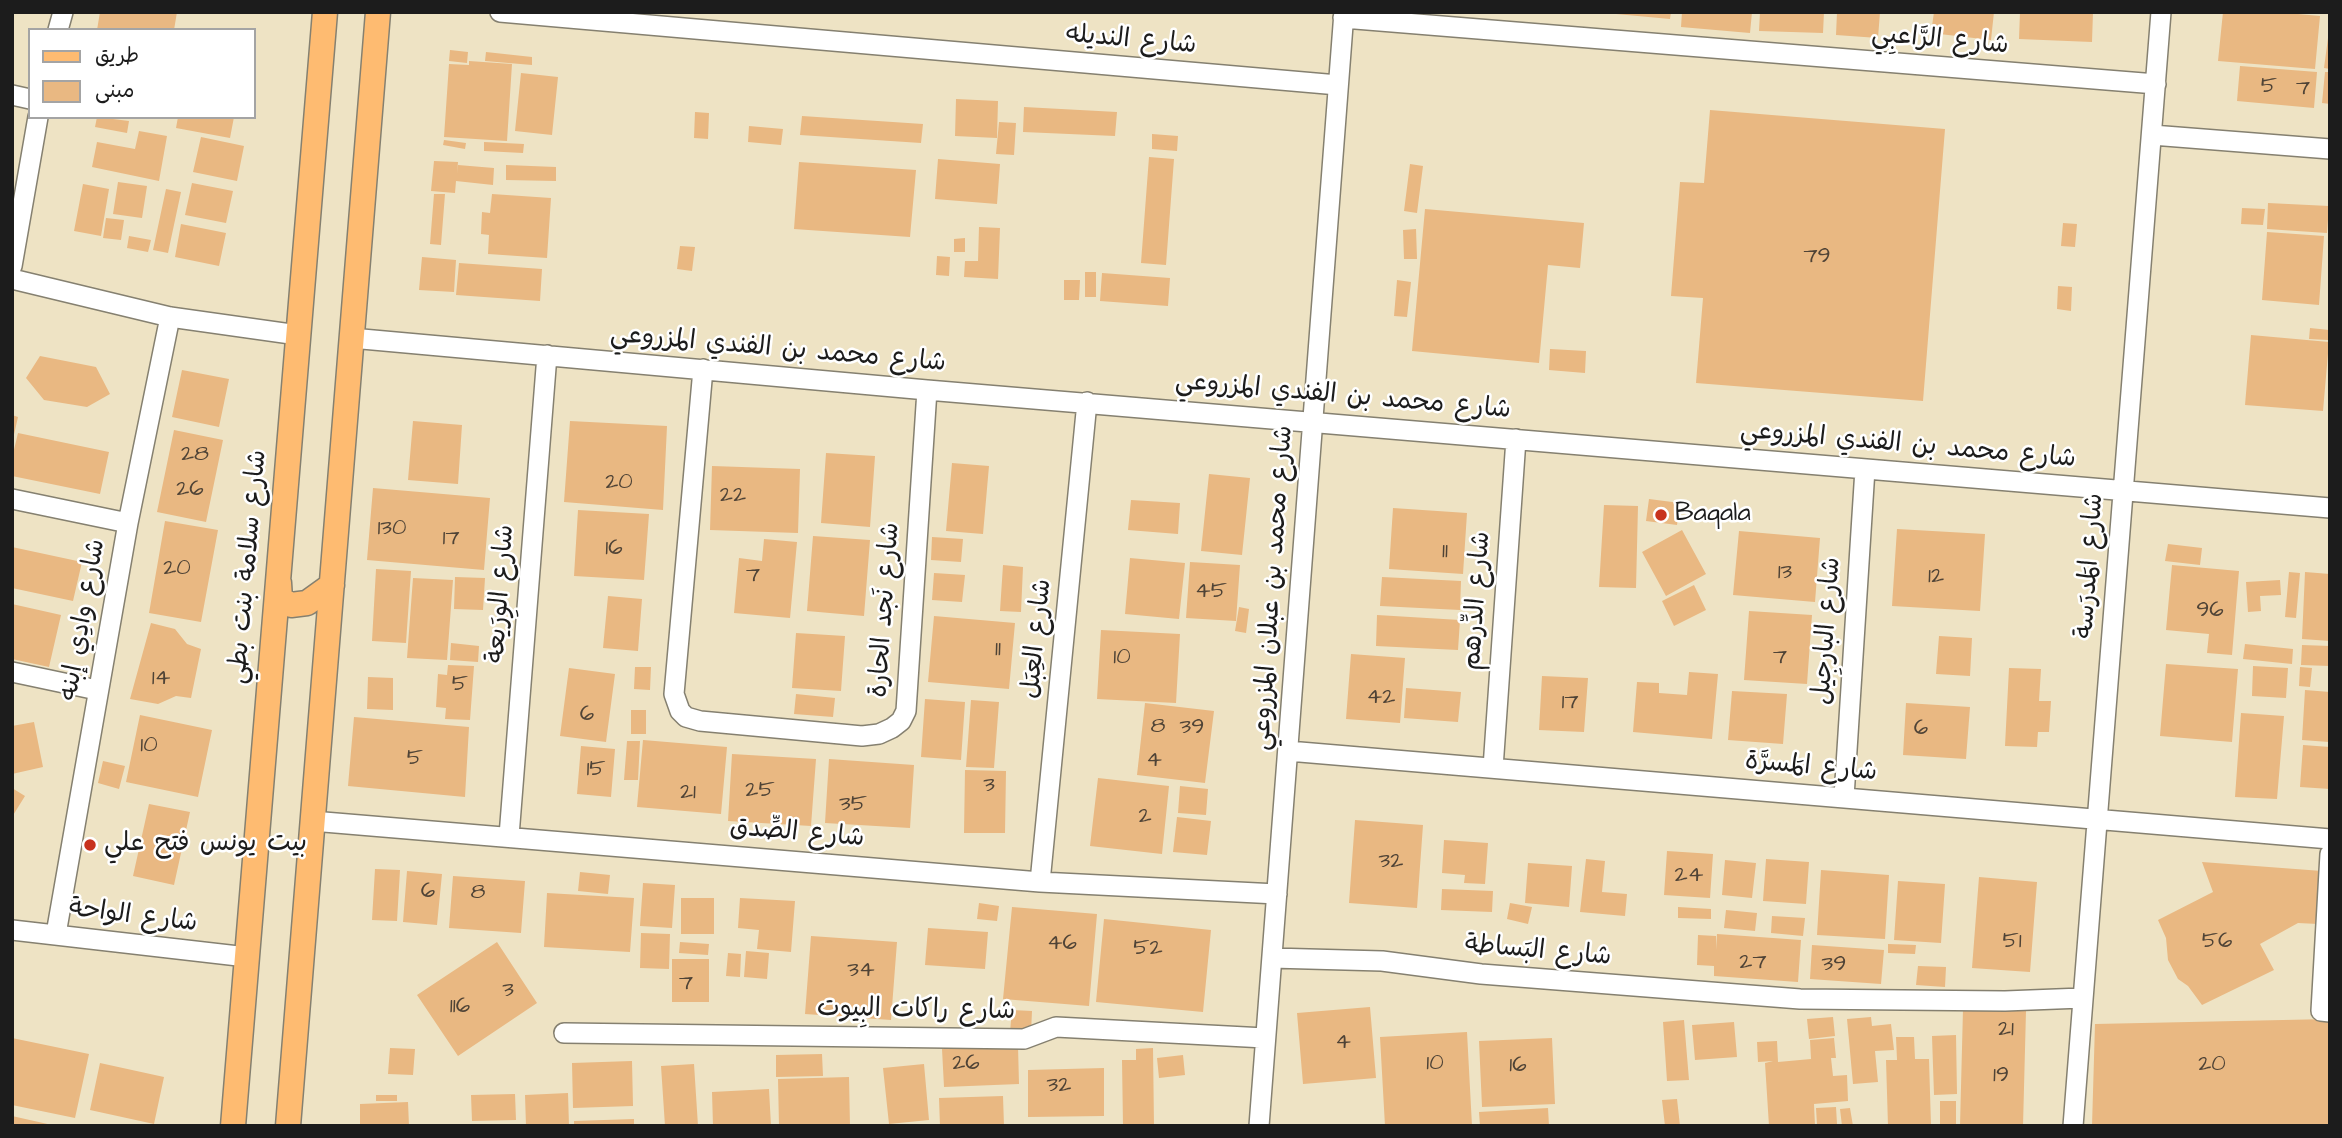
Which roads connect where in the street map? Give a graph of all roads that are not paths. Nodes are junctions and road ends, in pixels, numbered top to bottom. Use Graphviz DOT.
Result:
graph roads {
  1 [pos="325,12"];
  2 [pos="378,12"];
  3 [pos="500,12"];
  4 [pos="2161,12"];
  5 [pos="1343,15"];
  6 [pos="1338,85"];
  7 [pos="2155,85"];
  8 [pos="38,119"];
  9 [pos="2151,135"];
  10 [pos="2330,149"];
  11 [pos="12,266"];
  12 [pos="12,279"];
  13 [pos="170,317"];
  14 [pos="298,335"];
  15 [pos="351,338"];
  16 [pos="547,355"];
  17 [pos="703,369"];
  18 [pos="927,390"];
  19 [pos="1087,402"];
  20 [pos="1313,421"];
  21 [pos="1516,439"];
  22 [pos="1865,469"];
  23 [pos="2123,491"];
  24 [pos="12,499"];
  25 [pos="2330,509"];
  26 [pos="128,523"];
  27 [pos="278,579"];
  28 [pos="332,585"];
  29 [pos="12,672"];
  30 [pos="97,690"];
  31 [pos="1288,751"];
  32 [pos="1493,768"];
  33 [pos="1844,797"];
  34 [pos="2097,818"];
  35 [pos="312,821"];
  36 [pos="509,836"];
  37 [pos="2330,839"];
  38 [pos="2330,854"];
  39 [pos="1040,882"];
  40 [pos="1277,894"];
  41 [pos="12,930"];
  42 [pos="56,934"];
  43 [pos="247,957"];
  44 [pos="1272,958"];
  45 [pos="2082,998"];
  46 [pos="2330,1012"];
  47 [pos="564,1033"];
  48 [pos="1265,1038"];
  49 [pos="233,1126"];
  50 [pos="288,1126"];
  51 [pos="1259,1126"];
  52 [pos="2073,1126"];
  1 -- 14 [label="main road, شارع سلامة بنت بطي"];
  2 -- 15 [label="main road"];
  3 -- 6 [label="street, شارع النديله"];
  4 -- 7 [label="street, شارع المَدرَسة"];
  5 -- 6 [label="street, شارع محمد بن عبلان المزروعي"];
  5 -- 7 [label="street, شارع الرَّاعبِي"];
  6 -- 20 [label="street, شارع محمد بن عبلان المزروعي"];
  7 -- 9 [label="street, شارع المَدرَسة"];
  8 -- 11 [label="street"];
  9 -- 10 [label="street"];
  9 -- 23 [label="street, شارع المَدرَسة"];
  12 -- 13 [label="street"];
  13 -- 14 [label="street"];
  13 -- 26 [label="street, شارع وادِي إبنه"];
  14 -- 27 [label="main road, شارع سلامة بنت بطي"];
  15 -- 16 [label="street, شارع محمد بن الفندي المزروعي"];
  15 -- 28 [label="main road"];
  16 -- 17 [label="street, شارع محمد بن الفندي المزروعي"];
  16 -- 36 [label="street, شارع الوِرَيعة"];
  17 -- 18 [label="street, شارع محمد بن الفندي المزروعي"];
  17 -- 18 [label="street, شارع نَجد الحارة"];
  18 -- 19 [label="street, شارع محمد بن الفندي المزروعي"];
  19 -- 20 [label="street, شارع محمد بن الفندي المزروعي"];
  19 -- 39 [label="street, شارع العِبَل"];
  20 -- 21 [label="street, شارع محمد بن الفندي المزروعي"];
  20 -- 31 [label="street, شارع محمد بن عبلان المزروعي"];
  21 -- 22 [label="street, شارع محمد بن الفندي المزروعي"];
  21 -- 32 [label="street, شارع الدِّرهم"];
  22 -- 23 [label="street, شارع محمد بن الفندي المزروعي"];
  22 -- 33 [label="street, شارع البارجِيل"];
  23 -- 25 [label="street, شارع محمد بن الفندي المزروعي"];
  23 -- 34 [label="street, شارع المَدرَسة"];
  24 -- 26 [label="street"];
  26 -- 30 [label="street, شارع وادِي إبنه"];
  27 -- 28 [label="main road"];
  27 -- 43 [label="main road, شارع سلامة بنت بطي"];
  28 -- 35 [label="main road"];
  29 -- 30 [label="street"];
  30 -- 42 [label="street, شارع وادِي إبنه"];
  31 -- 32 [label="street, شارع المَسرَّة"];
  31 -- 40 [label="street, شارع محمد بن عبلان المزروعي"];
  32 -- 33 [label="street, شارع المَسرَّة"];
  33 -- 34 [label="street, شارع المَسرَّة"];
  34 -- 37 [label="street, شارع المَسرَّة"];
  34 -- 45 [label="street, شارع المَدرَسة"];
  35 -- 36 [label="street, شارع الصِّدق"];
  35 -- 50 [label="main road"];
  36 -- 39 [label="street, شارع الصِّدق"];
  38 -- 46 [label="street"];
  39 -- 40 [label="street, شارع الصِّدق"];
  40 -- 44 [label="street, شارع محمد بن عبلان المزروعي"];
  41 -- 42 [label="street, شارع الواحة"];
  42 -- 43 [label="street, شارع الواحة"];
  43 -- 49 [label="main road, شارع سلامة بنت بطي"];
  44 -- 45 [label="street, شارع البَساطة"];
  44 -- 48 [label="street, شارع محمد بن عبلان المزروعي"];
  45 -- 52 [label="street, شارع المَدرَسة"];
  47 -- 48 [label="street, شارع راكات البِيوت"];
  48 -- 51 [label="street, شارع محمد بن عبلان المزروعي"];
}
